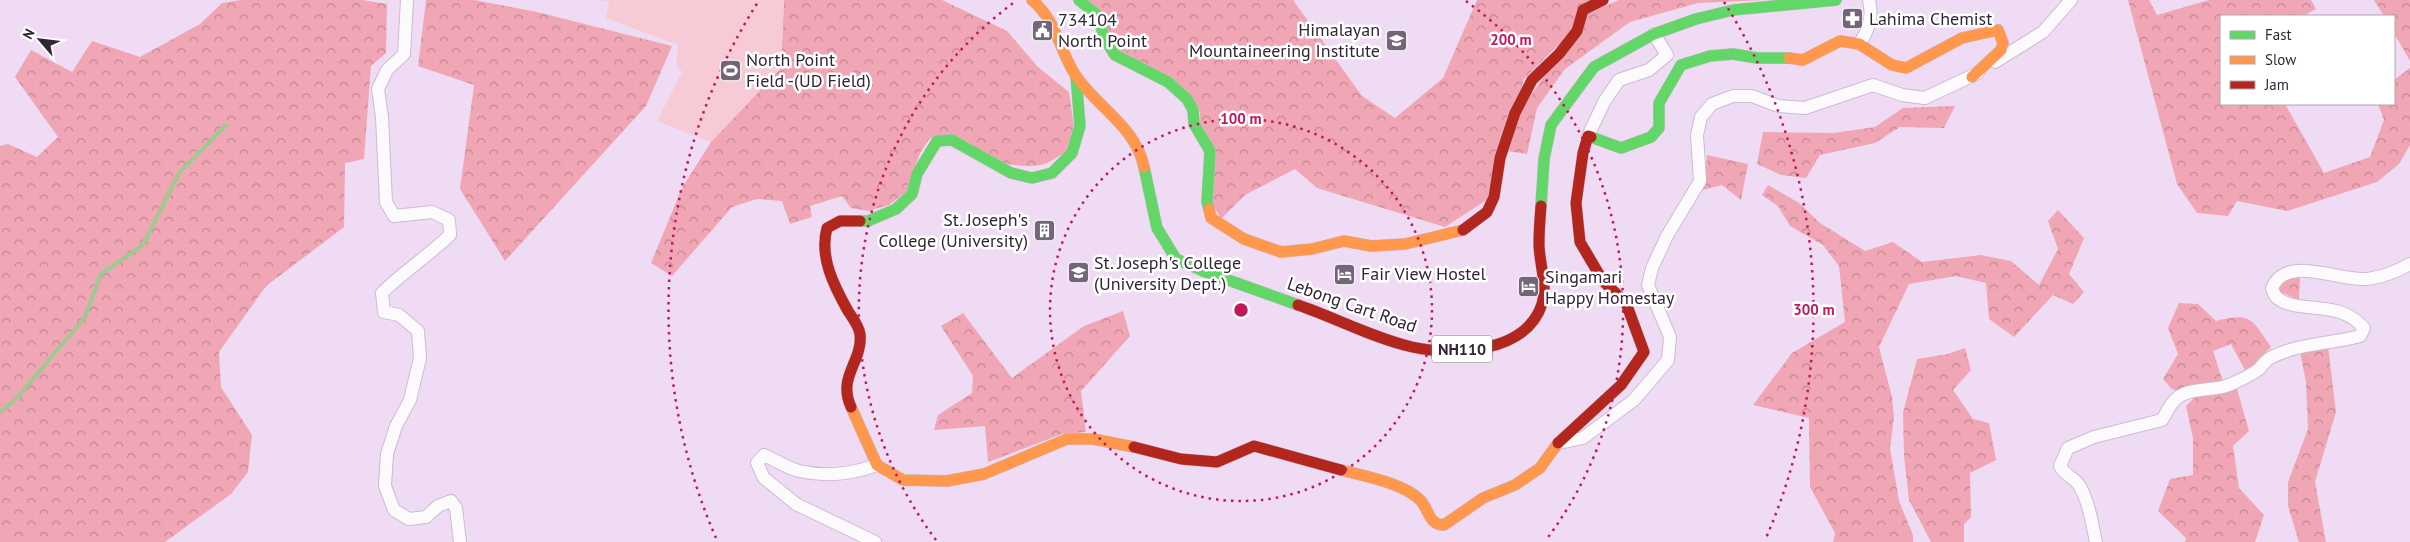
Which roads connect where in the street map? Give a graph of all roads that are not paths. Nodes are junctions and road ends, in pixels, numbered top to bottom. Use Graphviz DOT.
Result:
graph roads {
  1 [pos="407,0"];
  2 [pos="1032,0"];
  3 [pos="1079,0"];
  4 [pos="1603,0"];
  5 [pos="1836,0"];
  6 [pos="1869,0"];
  7 [pos="2071,0"];
  8 [pos="1654,34"];
  9 [pos="1859,44"];
  10 [pos="1076,76"];
  11 [pos="1972,77"];
  12 [pos="1588,136"];
  13 [pos="2410,264"];
  14 [pos="1557,444"];
  15 [pos="877,465"];
  16 [pos="460,542"];
  17 [pos="875,542"];
  18 [pos="2096,542"];
  1 -- 16 [label="street"];
  2 -- 10 [label="main road, Lebong Cart Road / NH110"];
  3 -- 4 [label="main road"];
  5 -- 8 [label="main road, Lebong Cart Road / NH110"];
  6 -- 9 [label="street"];
  7 -- 11 [label="street"];
  8 -- 10 [label="main road, Lebong Cart Road / NH110"];
  8 -- 12 [label="street"];
  9 -- 11 [label="main road"];
  9 -- 12 [label="main road"];
  10 -- 15 [label="main road"];
  11 -- 14 [label="street"];
  12 -- 14 [label="main road"];
  13 -- 18 [label="street"];
  14 -- 15 [label="main road"];
  15 -- 17 [label="street"];
}
